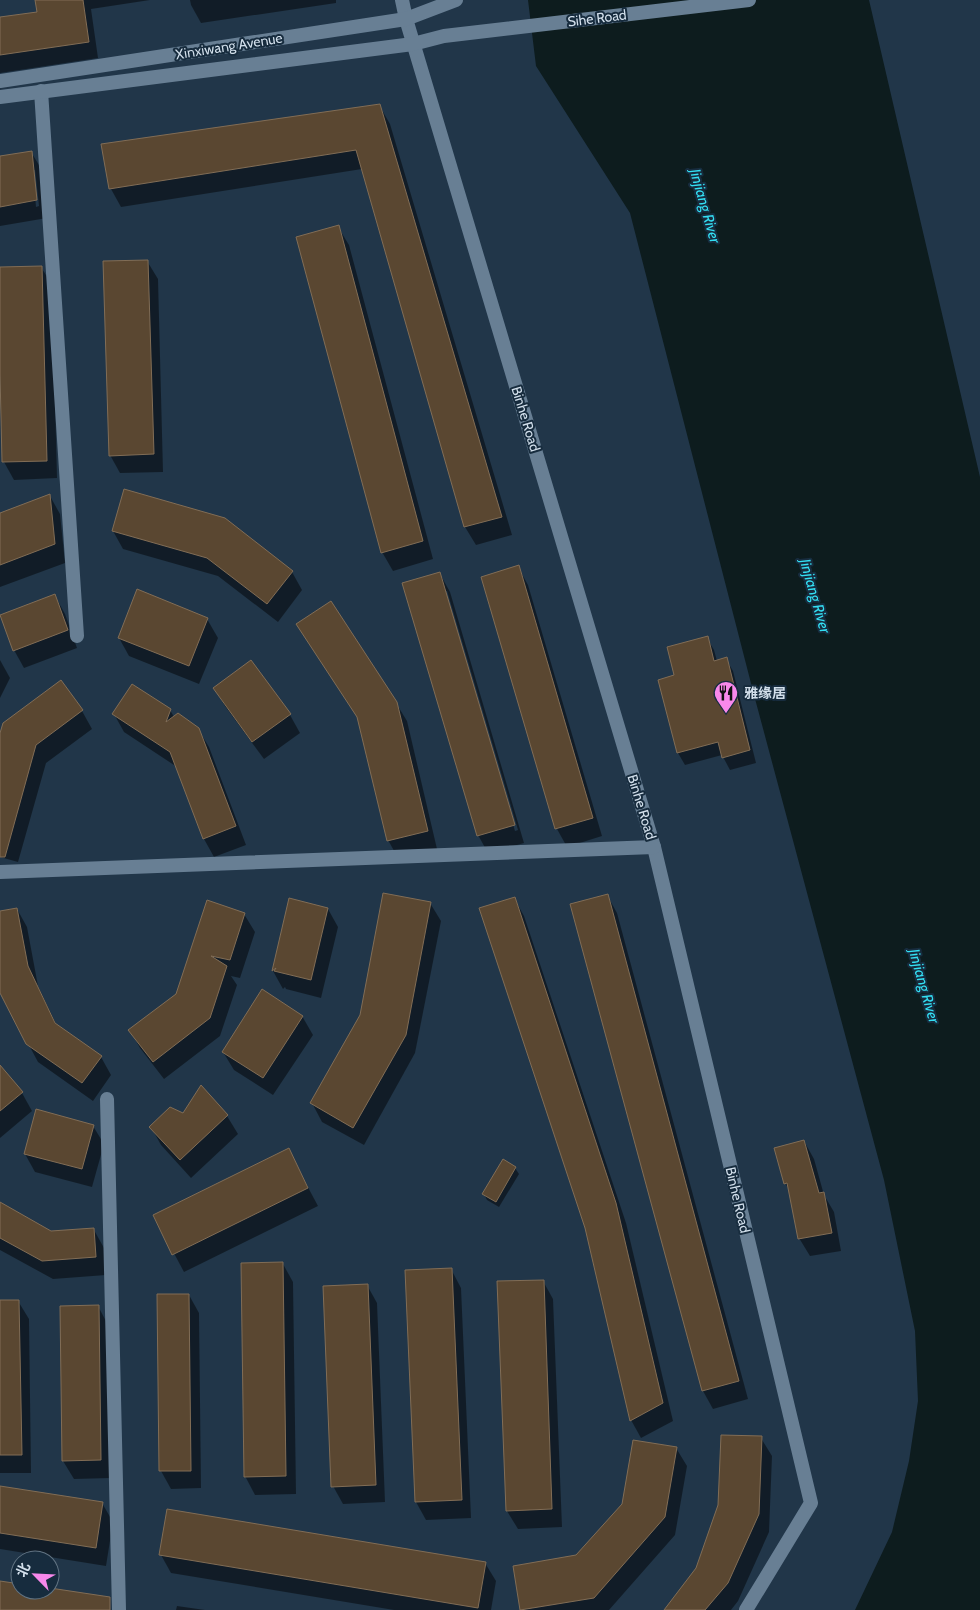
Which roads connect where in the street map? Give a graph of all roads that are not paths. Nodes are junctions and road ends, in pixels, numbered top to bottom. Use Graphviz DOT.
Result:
graph roads {
  1 [pos="402,0"];
  2 [pos="456,0"];
  3 [pos="749,0"];
  4 [pos="406,19"];
  5 [pos="414,44"];
  6 [pos="0,81"];
  7 [pos="41,91"];
  8 [pos="0,97"];
  9 [pos="76,636"];
  10 [pos="654,847"];
  11 [pos="0,872"];
  12 [pos="107,1099"];
  13 [pos="120,1610"];
  14 [pos="746,1610"];
  1 -- 4 [label="street, Binhe Road"];
  2 -- 4 [label="street, Xinxiwang Avenue"];
  3 -- 5 [label="street, Sihe Road"];
  4 -- 5 [label="street, Binhe Road"];
  4 -- 6 [label="street, Xinxiwang Avenue"];
  5 -- 7 [label="street, Sihe Road"];
  5 -- 10 [label="street, Binhe Road"];
  7 -- 8 [label="street, Sihe Road"];
  7 -- 9 [label="street"];
  10 -- 11 [label="street"];
  10 -- 14 [label="street, Binhe Road"];
  12 -- 13 [label="street"];
}
